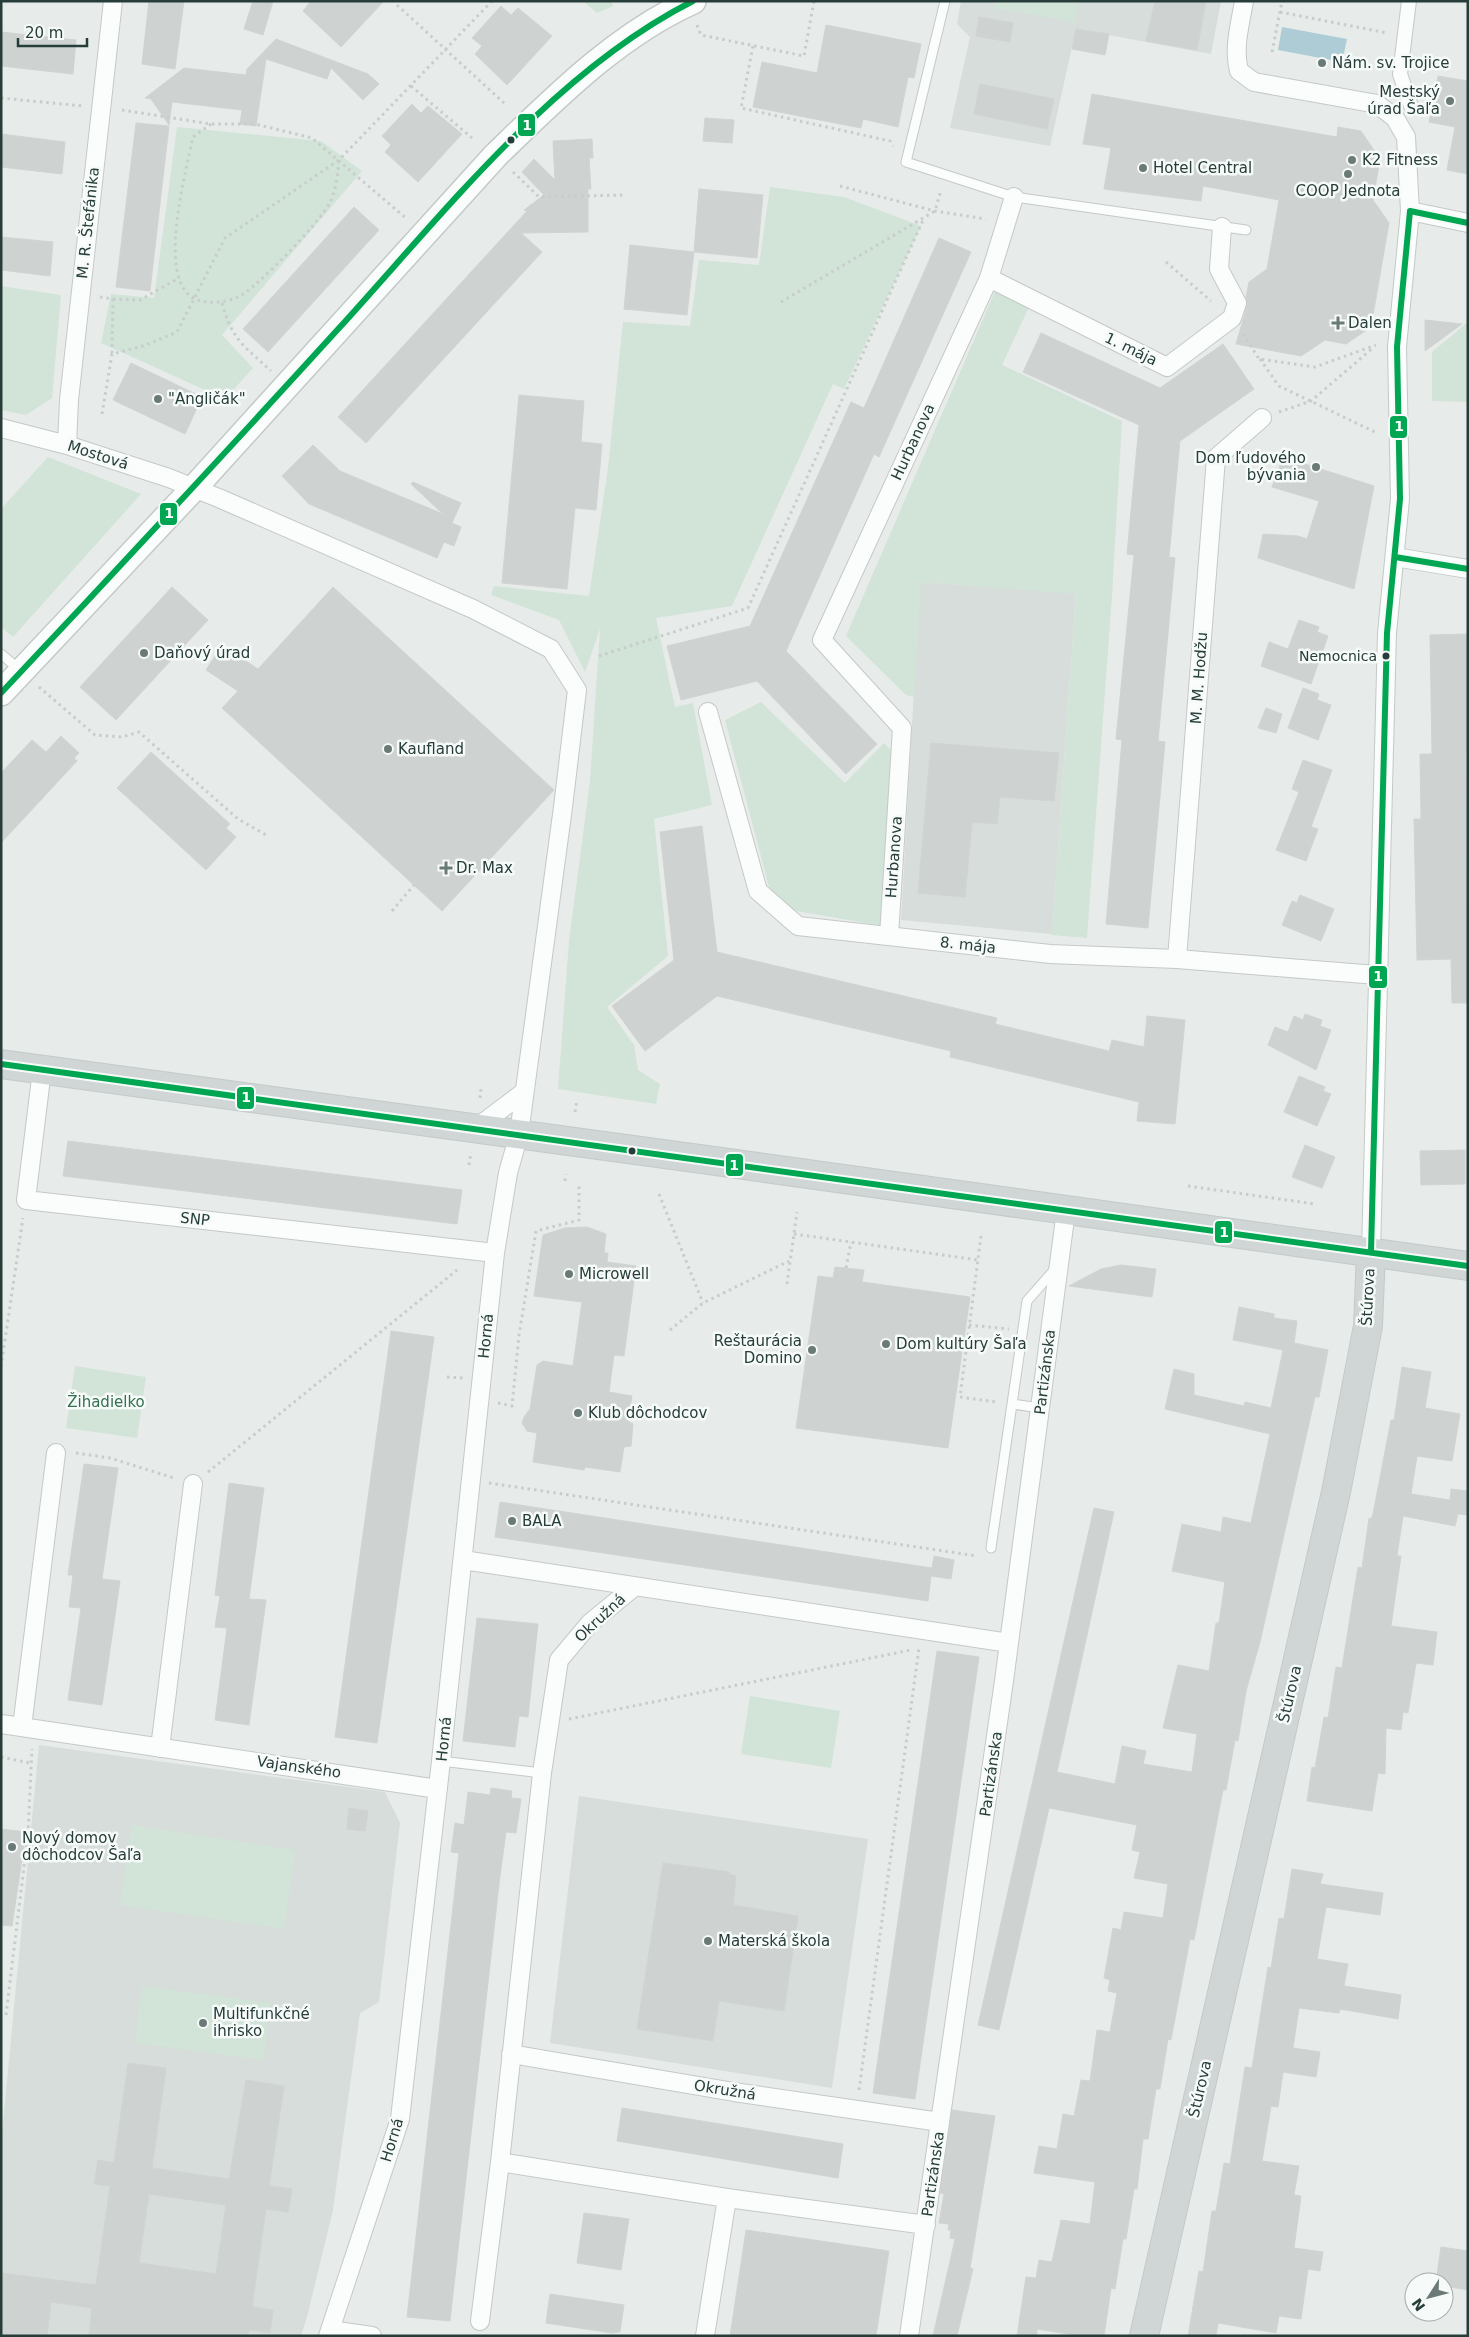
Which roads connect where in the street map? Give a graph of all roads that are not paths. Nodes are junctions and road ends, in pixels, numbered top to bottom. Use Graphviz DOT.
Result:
graph roads {
  1 [pos="113,1"];
  2 [pos="945,1"];
  3 [pos="1244,1"];
  4 [pos="1409,1"];
  5 [pos="694,11"];
  6 [pos="1411,106"];
  7 [pos="1014,197"];
  8 [pos="1410,211"];
  9 [pos="1468,222"];
  10 [pos="1222,227"];
  11 [pos="1246,230"];
  12 [pos="989,278"];
  13 [pos="1262,418"];
  14 [pos="1,428"];
  15 [pos="67,445"];
  16 [pos="194,488"];
  17 [pos="1395,557"];
  18 [pos="1468,569"];
  19 [pos="1,654"];
  20 [pos="30,679"];
  21 [pos="1,693"];
  22 [pos="708,712"];
  23 [pos="889,936"];
  24 [pos="1177,959"];
  25 [pos="1377,975"];
  26 [pos="1,1064"];
  27 [pos="42,1070"];
  28 [pos="524,1092"];
  29 [pos="519,1134"];
  30 [pos="473,1139"];
  31 [pos="1066,1211"];
  32 [pos="1370,1252"];
  33 [pos="495,1253"];
  34 [pos="1059,1265"];
  35 [pos="1468,1266"];
  36 [pos="1012,1404"];
  37 [pos="1040,1408"];
  38 [pos="56,1453"];
  39 [pos="193,1484"];
  40 [pos="992,1548"];
  41 [pos="463,1560"];
  42 [pos="634,1587"];
  43 [pos="1009,1643"];
  44 [pos="1,1724"];
  45 [pos="28,1727"];
  46 [pos="160,1748"];
  47 [pos="441,1761"];
  48 [pos="542,1773"];
  49 [pos="438,1789"];
  50 [pos="511,2054"];
  51 [pos="940,2122"];
  52 [pos="500,2162"];
  53 [pos="727,2198"];
  54 [pos="926,2225"];
  55 [pos="480,2320"];
  56 [pos="329,2333"];
  57 [pos="372,2336"];
  58 [pos="705,2336"];
  59 [pos="909,2336"];
  60 [pos="1144,2336"];
  1 -- 15 [label="street, M. R. Štefánika"];
  2 -- 7 [label="lane"];
  3 -- 8 [label="street, Štúrova"];
  4 -- 6 [label="street"];
  5 -- 16 [label="main road"];
  7 -- 10 [label="lane"];
  7 -- 12 [label="street, Hurbanova"];
  8 -- 9 [label="street"];
  8 -- 17 [label="street, Štúrova"];
  10 -- 11 [label="lane"];
  10 -- 12 [label="street, 1. mája"];
  12 -- 23 [label="street, Hurbanova"];
  13 -- 24 [label="street, M. M. Hodžu"];
  14 -- 15 [label="street, Mostová"];
  15 -- 16 [label="street, Mostová"];
  16 -- 20 [label="main road"];
  16 -- 28 [label="street, Mostová"];
  17 -- 18 [label="street"];
  17 -- 25 [label="street, Štúrova"];
  19 -- 20 [label="lane"];
  20 -- 21 [label="main road"];
  22 -- 23 [label="street, 8. mája"];
  23 -- 24 [label="street, 8. mája"];
  24 -- 25 [label="street, 8. mája"];
  25 -- 32 [label="street, Štúrova"];
  26 -- 27 [label="main road"];
  27 -- 30 [label="main road"];
  27 -- 33 [label="street, SNP"];
  28 -- 29 [label="street, Horná"];
  28 -- 30 [label="street"];
  29 -- 30 [label="main road"];
  29 -- 31 [label="main road"];
  29 -- 33 [label="street, Horná"];
  31 -- 32 [label="main road"];
  31 -- 34 [label="street, Partizánska"];
  32 -- 35 [label="main road"];
  32 -- 60 [label="main road, Štúrova"];
  33 -- 41 [label="street, Horná"];
  34 -- 36 [label="lane"];
  34 -- 37 [label="street, Partizánska"];
  36 -- 37 [label="lane"];
  36 -- 40 [label="lane"];
  37 -- 43 [label="street, Partizánska"];
  38 -- 45 [label="street"];
  39 -- 46 [label="street"];
  41 -- 42 [label="street"];
  41 -- 47 [label="street, Horná"];
  42 -- 43 [label="street, Okružná"];
  42 -- 48 [label="street, Okružná"];
  43 -- 51 [label="street, Partizánska"];
  44 -- 45 [label="street, Vajanského"];
  45 -- 46 [label="street, Vajanského"];
  46 -- 49 [label="street, Vajanského"];
  47 -- 48 [label="lane"];
  47 -- 49 [label="street, Horná"];
  48 -- 50 [label="street, Okružná"];
  49 -- 56 [label="street, Horná"];
  50 -- 51 [label="street, Okružná"];
  50 -- 52 [label="street, Okružná"];
  51 -- 54 [label="street, Partizánska"];
  52 -- 53 [label="street"];
  52 -- 55 [label="street, Okružná"];
  53 -- 54 [label="street"];
  53 -- 58 [label="street"];
  54 -- 59 [label="street, Partizánska"];
  56 -- 57 [label="street"];
}
